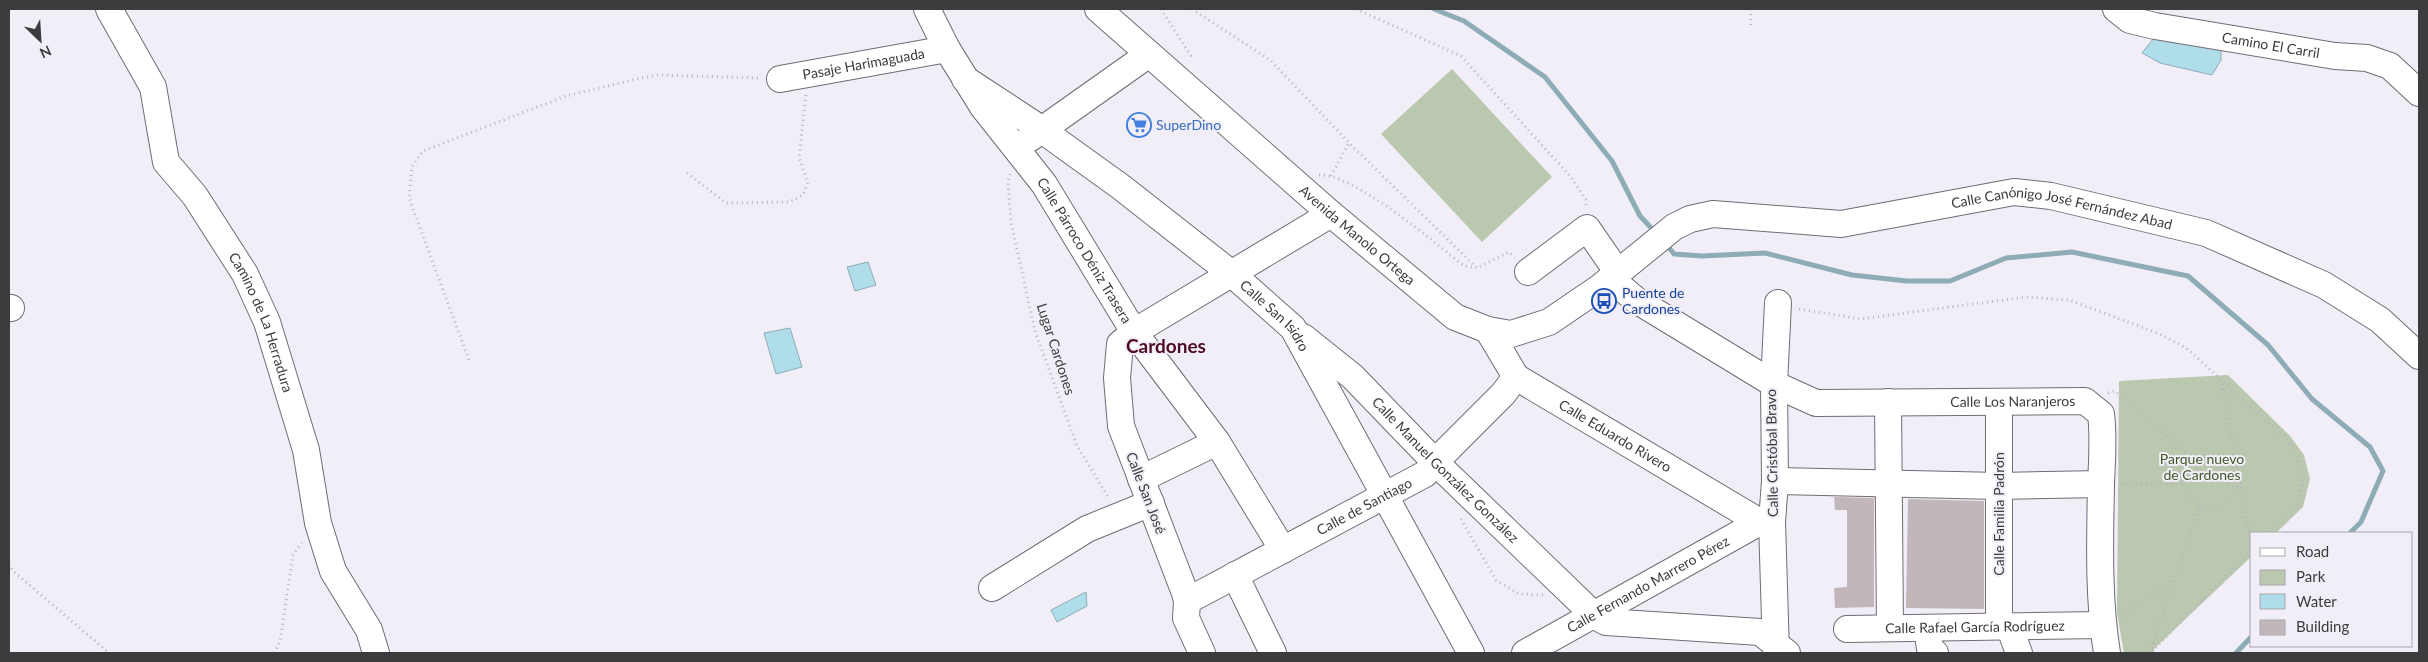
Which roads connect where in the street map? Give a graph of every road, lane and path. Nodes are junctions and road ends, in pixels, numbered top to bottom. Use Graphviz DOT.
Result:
graph roads {
  1 [pos="109,9"];
  2 [pos="927,9"];
  3 [pos="1098,9"];
  4 [pos="1161,9"];
  5 [pos="1192,9"];
  6 [pos="1356,9"];
  7 [pos="1750,9"];
  8 [pos="2116,9"];
  9 [pos="1751,26"];
  10 [pos="948,49"];
  11 [pos="1158,63"];
  12 [pos="808,74"];
  13 [pos="780,79"];
  14 [pos="965,79"];
  15 [pos="2419,93"];
  16 [pos="1041,130"];
  17 [pos="1349,143"];
  18 [pos="1016,147"];
  19 [pos="687,173"];
  20 [pos="1330,176"];
  21 [pos="1302,189"];
  22 [pos="1332,214"];
  23 [pos="1587,228"];
  24 [pos="1642,252"];
  25 [pos="1477,268"];
  26 [pos="1528,272"];
  27 [pos="1232,274"];
  28 [pos="1615,276"];
  29 [pos="1778,303"];
  30 [pos="1292,328"];
  31 [pos="1488,330"];
  32 [pos="1134,332"];
  33 [pos="2419,356"];
  34 [pos="469,360"];
  35 [pos="1516,377"];
  36 [pos="2221,379"];
  37 [pos="1774,384"];
  38 [pos="1888,402"];
  39 [pos="1999,402"];
  40 [pos="2085,402"];
  41 [pos="1217,442"];
  42 [pos="2194,459"];
  43 [pos="1435,462"];
  44 [pos="2237,475"];
  45 [pos="1141,479"];
  46 [pos="1775,481"];
  47 [pos="1888,482"];
  48 [pos="2101,484"];
  49 [pos="2183,484"];
  50 [pos="1999,486"];
  51 [pos="1385,496"];
  52 [pos="1150,503"];
  53 [pos="2199,505"];
  54 [pos="1118,516"];
  55 [pos="1460,517"];
  56 [pos="1766,522"];
  57 [pos="318,523"];
  58 [pos="2269,532"];
  59 [pos="2250,540"];
  60 [pos="1283,550"];
  61 [pos="2250,552"];
  62 [pos="9,564"];
  63 [pos="1235,575"];
  64 [pos="2175,580"];
  65 [pos="992,588"];
  66 [pos="1576,597"];
  67 [pos="1187,601"];
  68 [pos="1595,616"];
  69 [pos="2102,624"];
  70 [pos="2004,626"];
  71 [pos="1890,628"];
  72 [pos="1927,628"];
  73 [pos="1847,629"];
  74 [pos="373,641"];
  75 [pos="1558,646"];
  76 [pos="1780,650"];
  77 [pos="110,653"];
  78 [pos="274,653"];
  79 [pos="387,653"];
  80 [pos="1202,653"];
  81 [pos="1273,653"];
  82 [pos="1471,653"];
  83 [pos="1525,653"];
  84 [pos="1936,653"];
  85 [pos="2019,653"];
  86 [pos="2107,653"];
  87 [pos="2150,653"];
  1 -- 57 [label="street, Camino de La Herradura"];
  2 -- 10 [label="street, Calle Párroco Déniz Trasera"];
  3 -- 11 [label="street, Avenida Manolo Ortega"];
  4 -- 11 [label="path"];
  5 -- 17 [label="path"];
  6 -- 23 [label="path"];
  7 -- 9 [label="path"];
  8 -- 15 [label="street, Camino El Carril"];
  10 -- 12 [label="street, Pasaje Harimaguada"];
  10 -- 14 [label="street, Calle Párroco Déniz Trasera"];
  11 -- 16 [label="street"];
  11 -- 21 [label="street, Avenida Manolo Ortega"];
  12 -- 13 [label="street, Pasaje Harimaguada"];
  12 -- 19 [label="path"];
  13 -- 34 [label="path"];
  14 -- 16 [label="street, Calle San Isidro"];
  14 -- 18 [label="street, Calle Párroco Déniz Trasera"];
  16 -- 18 [label="street"];
  16 -- 27 [label="street, Calle San Isidro"];
  17 -- 20 [label="path"];
  17 -- 25 [label="path"];
  18 -- 32 [label="street, Calle Párroco Déniz Trasera"];
  18 -- 54 [label="path, Lugar Cardones"];
  20 -- 21 [label="path"];
  20 -- 25 [label="path"];
  21 -- 22 [label="street, Avenida Manolo Ortega"];
  22 -- 27 [label="street"];
  22 -- 31 [label="street, Avenida Manolo Ortega"];
  23 -- 26 [label="street"];
  23 -- 28 [label="street, Calle Cristóbal Bravo"];
  24 -- 28 [label="street, Avenida Manolo Ortega"];
  24 -- 33 [label="street, Calle Canónigo José Fernández Abad"];
  25 -- 26 [label="path"];
  27 -- 30 [label="street, Calle San Isidro"];
  27 -- 32 [label="street"];
  28 -- 31 [label="street, Avenida Manolo Ortega"];
  28 -- 37 [label="street, Calle Cristóbal Bravo"];
  29 -- 36 [label="path"];
  29 -- 37 [label="street"];
  30 -- 43 [label="street, Calle Manuel González González"];
  30 -- 51 [label="street, Calle San Isidro"];
  31 -- 35 [label="street, Calle Eduardo Rivero"];
  32 -- 41 [label="street, Calle Párroco Déniz Trasera"];
  32 -- 45 [label="street, Calle San José"];
  35 -- 43 [label="street, Calle de Santiago"];
  35 -- 56 [label="street, Calle Eduardo Rivero"];
  36 -- 44 [label="path"];
  36 -- 58 [label="path"];
  37 -- 38 [label="street, Calle Los Naranjeros"];
  37 -- 46 [label="street, Calle Cristóbal Bravo"];
  38 -- 39 [label="street, Calle Los Naranjeros"];
  38 -- 47 [label="street"];
  39 -- 40 [label="street, Calle Los Naranjeros"];
  39 -- 50 [label="street, Calle Familia Padrón"];
  40 -- 42 [label="path"];
  40 -- 48 [label="street, Calle Los Naranjeros"];
  41 -- 45 [label="street"];
  41 -- 60 [label="street, Calle Párroco Déniz Trasera"];
  42 -- 44 [label="path"];
  42 -- 49 [label="path"];
  43 -- 51 [label="street, Calle de Santiago"];
  43 -- 66 [label="street, Calle Manuel González González"];
  44 -- 53 [label="path"];
  44 -- 59 [label="path"];
  45 -- 52 [label="street, Calle San José"];
  46 -- 47 [label="street"];
  46 -- 56 [label="street, Calle Cristóbal Bravo"];
  47 -- 50 [label="street"];
  47 -- 71 [label="street"];
  48 -- 49 [label="path"];
  48 -- 50 [label="street"];
  48 -- 69 [label="street, Calle Los Naranjeros"];
  49 -- 53 [label="path"];
  50 -- 70 [label="street, Calle Familia Padrón"];
  51 -- 60 [label="street, Calle de Santiago"];
  51 -- 82 [label="street, Calle San Isidro"];
  52 -- 54 [label="street"];
  52 -- 67 [label="street, Calle San José"];
  53 -- 64 [label="path"];
  54 -- 65 [label="street"];
  55 -- 66 [label="path"];
  56 -- 68 [label="street, Calle Fernando Marrero Pérez"];
  56 -- 76 [label="street, Calle Cristóbal Bravo"];
  57 -- 74 [label="street, Camino de La Herradura"];
  57 -- 78 [label="path"];
  60 -- 63 [label="street, Calle de Santiago"];
  61 -- 87 [label="path"];
  62 -- 77 [label="path"];
  63 -- 67 [label="street, Calle de Santiago"];
  63 -- 81 [label="street"];
  64 -- 69 [label="path"];
  64 -- 87 [label="path"];
  66 -- 68 [label="street, Calle Manuel González González"];
  67 -- 80 [label="street, Calle San José"];
  68 -- 75 [label="street, Calle Fernando Marrero Pérez"];
  68 -- 76 [label="street"];
  69 -- 70 [label="street, Calle Rafael García Rodríguez"];
  69 -- 86 [label="street, Calle Los Naranjeros"];
  70 -- 72 [label="street, Calle Rafael García Rodríguez"];
  70 -- 85 [label="street"];
  71 -- 72 [label="street, Calle Rafael García Rodríguez"];
  71 -- 73 [label="street, Calle Rafael García Rodríguez"];
  72 -- 84 [label="street"];
  74 -- 79 [label="street, Camino de La Herradura"];
  75 -- 83 [label="street, Calle Fernando Marrero Pérez"];
}
